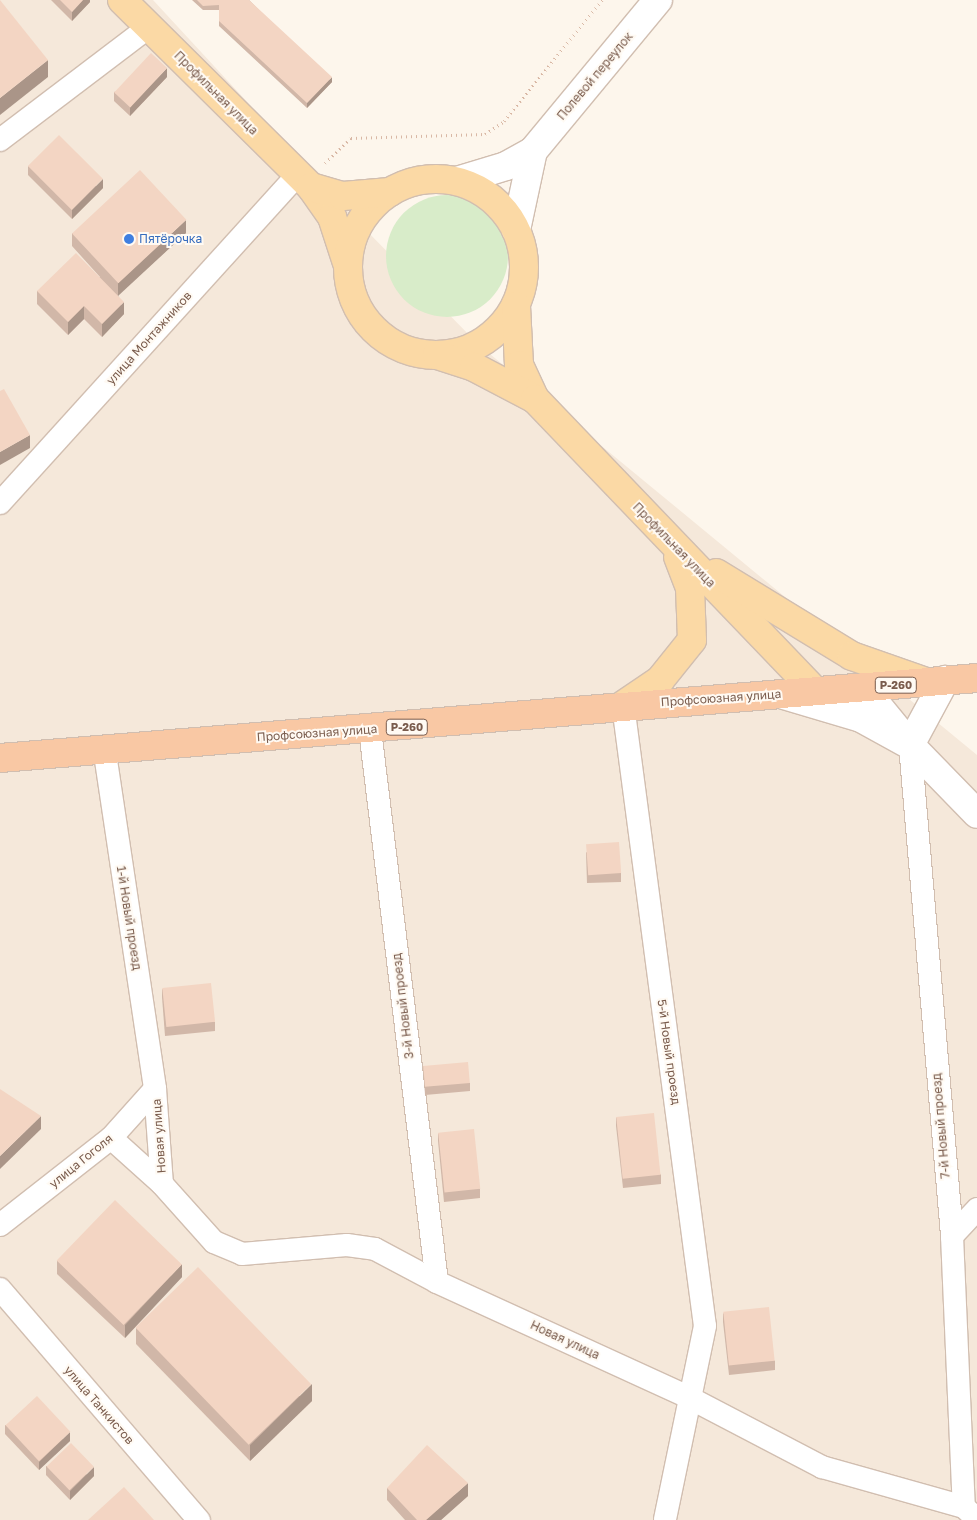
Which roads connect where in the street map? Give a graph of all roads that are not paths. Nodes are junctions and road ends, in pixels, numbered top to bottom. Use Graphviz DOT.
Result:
graph roads {
  1 [pos="122,0"];
  2 [pos="658,0"];
  3 [pos="150,27"];
  4 [pos="0,140"];
  5 [pos="533,151"];
  6 [pos="305,181"];
  7 [pos="457,181"];
  8 [pos="390,192"];
  9 [pos="516,230"];
  10 [pos="348,267"];
  11 [pos="516,306"];
  12 [pos="436,355"];
  13 [pos="535,399"];
  14 [pos="0,503"];
  15 [pos="674,546"];
  16 [pos="977,678"];
  17 [pos="936,681"];
  18 [pos="864,689"];
  19 [pos="814,690"];
  20 [pos="777,694"];
  21 [pos="623,705"];
  22 [pos="370,730"];
  23 [pos="910,746"];
  24 [pos="104,747"];
  25 [pos="0,758"];
  26 [pos="977,814"];
  27 [pos="155,1088"];
  28 [pos="111,1138"];
  29 [pos="162,1184"];
  30 [pos="977,1209"];
  31 [pos="0,1225"];
  32 [pos="952,1236"];
  33 [pos="437,1282"];
  34 [pos="0,1290"];
  35 [pos="692,1398"];
  36 [pos="970,1513"];
  37 [pos="199,1520"];
  38 [pos="666,1520"];
  1 -- 3 [label="main road, Профильная улица"];
  2 -- 5 [label="street, Полевой переулок"];
  3 -- 4 [label="street"];
  3 -- 6 [label="main road, Профильная улица"];
  5 -- 7 [label="street"];
  5 -- 9 [label="street"];
  6 -- 8 [label="main road"];
  6 -- 10 [label="main road, Профильная улица"];
  6 -- 14 [label="street, улица Монтажников"];
  7 -- 8 [label="main road"];
  7 -- 9 [label="main road"];
  8 -- 10 [label="main road"];
  9 -- 11 [label="main road"];
  10 -- 12 [label="main road"];
  11 -- 12 [label="main road"];
  11 -- 13 [label="main road"];
  12 -- 13 [label="main road"];
  13 -- 15 [label="main road, Профильная улица"];
  15 -- 17 [label="main road"];
  15 -- 19 [label="main road, Профильная улица"];
  15 -- 21 [label="main road"];
  16 -- 17 [label="highway, Р-260"];
  17 -- 18 [label="highway, Р-260"];
  17 -- 23 [label="street"];
  18 -- 19 [label="highway, Р-260"];
  18 -- 23 [label="street"];
  19 -- 20 [label="highway, Профсоюзная улица / Р-260"];
  20 -- 21 [label="highway, Профсоюзная улица / Р-260"];
  20 -- 23 [label="street"];
  21 -- 22 [label="highway, Профсоюзная улица / Р-260"];
  21 -- 35 [label="street, 5-й Новый проезд"];
  22 -- 24 [label="highway, Профсоюзная улица / Р-260"];
  22 -- 33 [label="street, 3-й Новый проезд"];
  23 -- 26 [label="street"];
  23 -- 32 [label="street, 7-й Новый проезд"];
  24 -- 25 [label="highway, Профсоюзная улица / Р-260"];
  24 -- 27 [label="street, 1-й Новый проезд"];
  27 -- 28 [label="street, улица Гоголя"];
  27 -- 29 [label="street, Новая улица"];
  28 -- 29 [label="street, Новая улица"];
  28 -- 31 [label="street, улица Гоголя"];
  29 -- 33 [label="street, Новая улица"];
  30 -- 32 [label="street"];
  32 -- 36 [label="street, 7-й Новый проезд"];
  33 -- 35 [label="street, Новая улица"];
  34 -- 37 [label="street, улица Танкистов"];
  35 -- 36 [label="street, Новая улица"];
  35 -- 38 [label="street, 5-й Новый проезд"];
}
